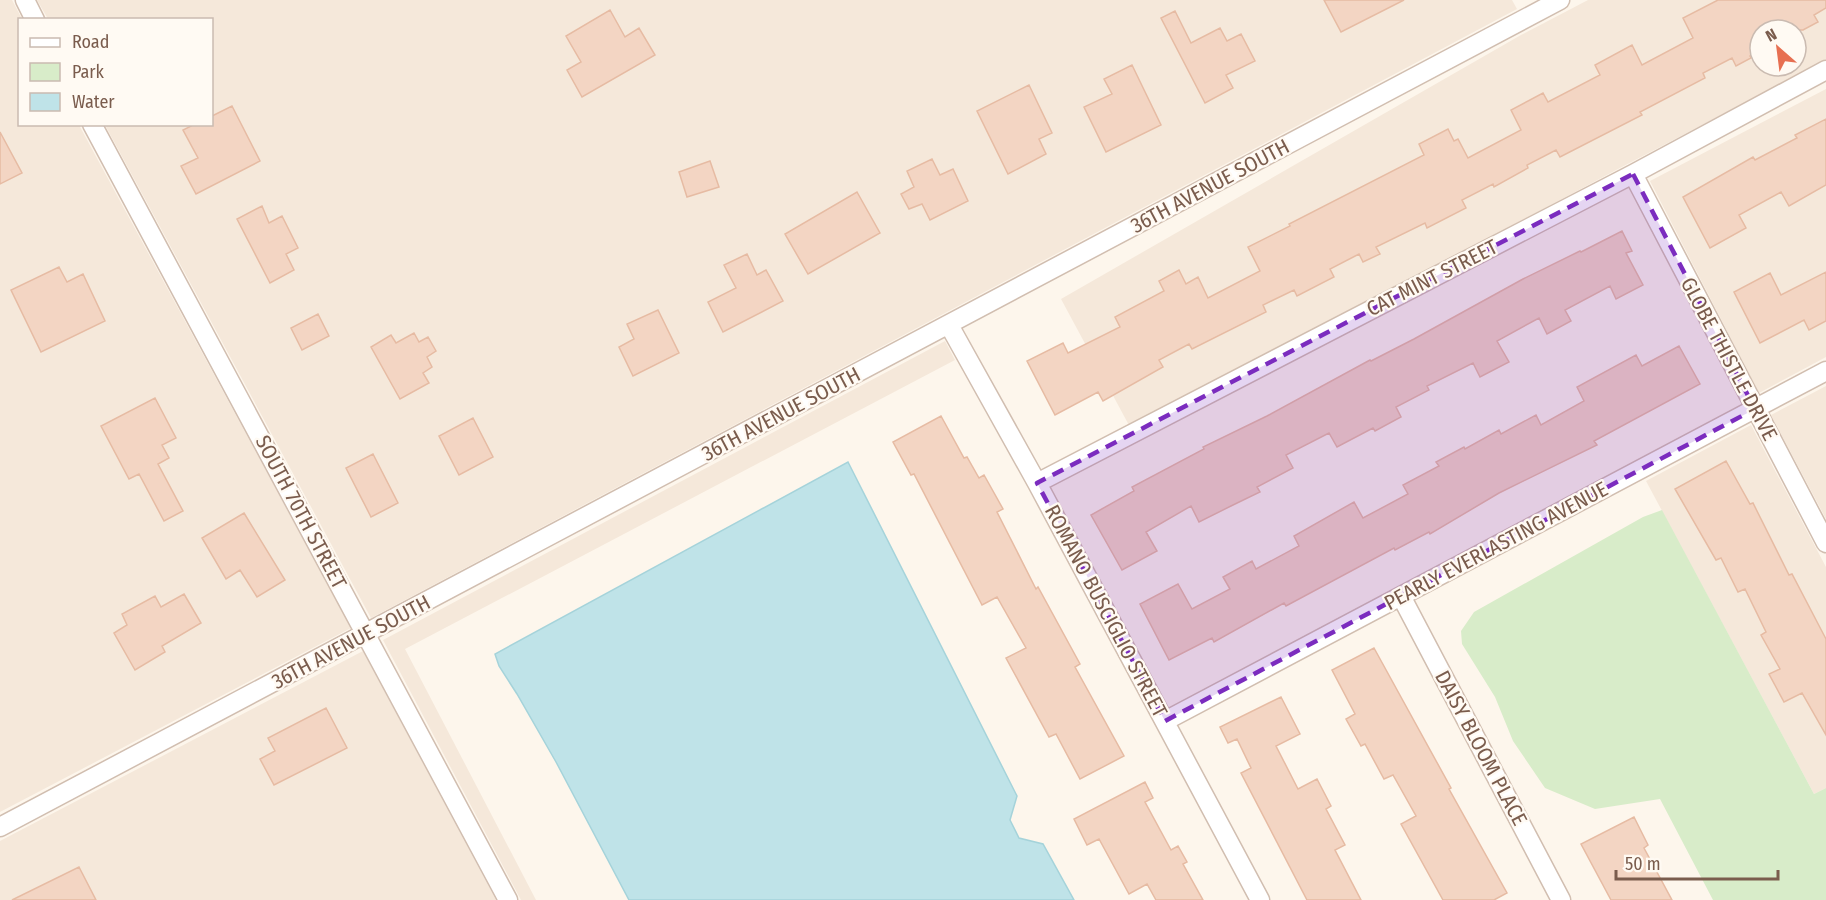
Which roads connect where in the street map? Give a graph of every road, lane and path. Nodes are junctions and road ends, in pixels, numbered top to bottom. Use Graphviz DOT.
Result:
graph roads {
  1 [pos="25,0"];
  2 [pos="1560,0"];
  3 [pos="1529,7"];
  4 [pos="34,18"];
  5 [pos="1826,70"];
  6 [pos="93,126"];
  7 [pos="1633,174"];
  8 [pos="949,325"];
  9 [pos="1826,372"];
  10 [pos="1755,409"];
  11 [pos="1037,483"];
  12 [pos="1826,543"];
  13 [pos="1401,596"];
  14 [pos="367,634"];
  15 [pos="1165,721"];
  16 [pos="0,827"];
  17 [pos="508,900"];
  18 [pos="1260,900"];
  19 [pos="1562,900"];
  1 -- 4 [label="street"];
  2 -- 3 [label="street, 36TH AVENUE SOUTH"];
  3 -- 8 [label="street, 36TH AVENUE SOUTH"];
  5 -- 7 [label="street, CAT MINT STREET"];
  6 -- 14 [label="street, SOUTH 70TH STREET"];
  7 -- 10 [label="street, GLOBE THISTLE DRIVE"];
  7 -- 11 [label="street, CAT MINT STREET"];
  8 -- 11 [label="street, ROMANO BUSCIGLIO STREET"];
  8 -- 14 [label="street, 36TH AVENUE SOUTH"];
  9 -- 10 [label="street, PEARLY EVERLASTING AVENUE"];
  10 -- 12 [label="street, GLOBE THISTLE DRIVE"];
  10 -- 13 [label="street, PEARLY EVERLASTING AVENUE"];
  11 -- 15 [label="street, ROMANO BUSCIGLIO STREET"];
  13 -- 15 [label="street, PEARLY EVERLASTING AVENUE"];
  13 -- 19 [label="street, DAISY BLOOM PLACE"];
  14 -- 16 [label="street, 36TH AVENUE SOUTH"];
  14 -- 17 [label="street, SOUTH 70TH STREET"];
  15 -- 18 [label="street, ROMANO BUSCIGLIO STREET"];
}
